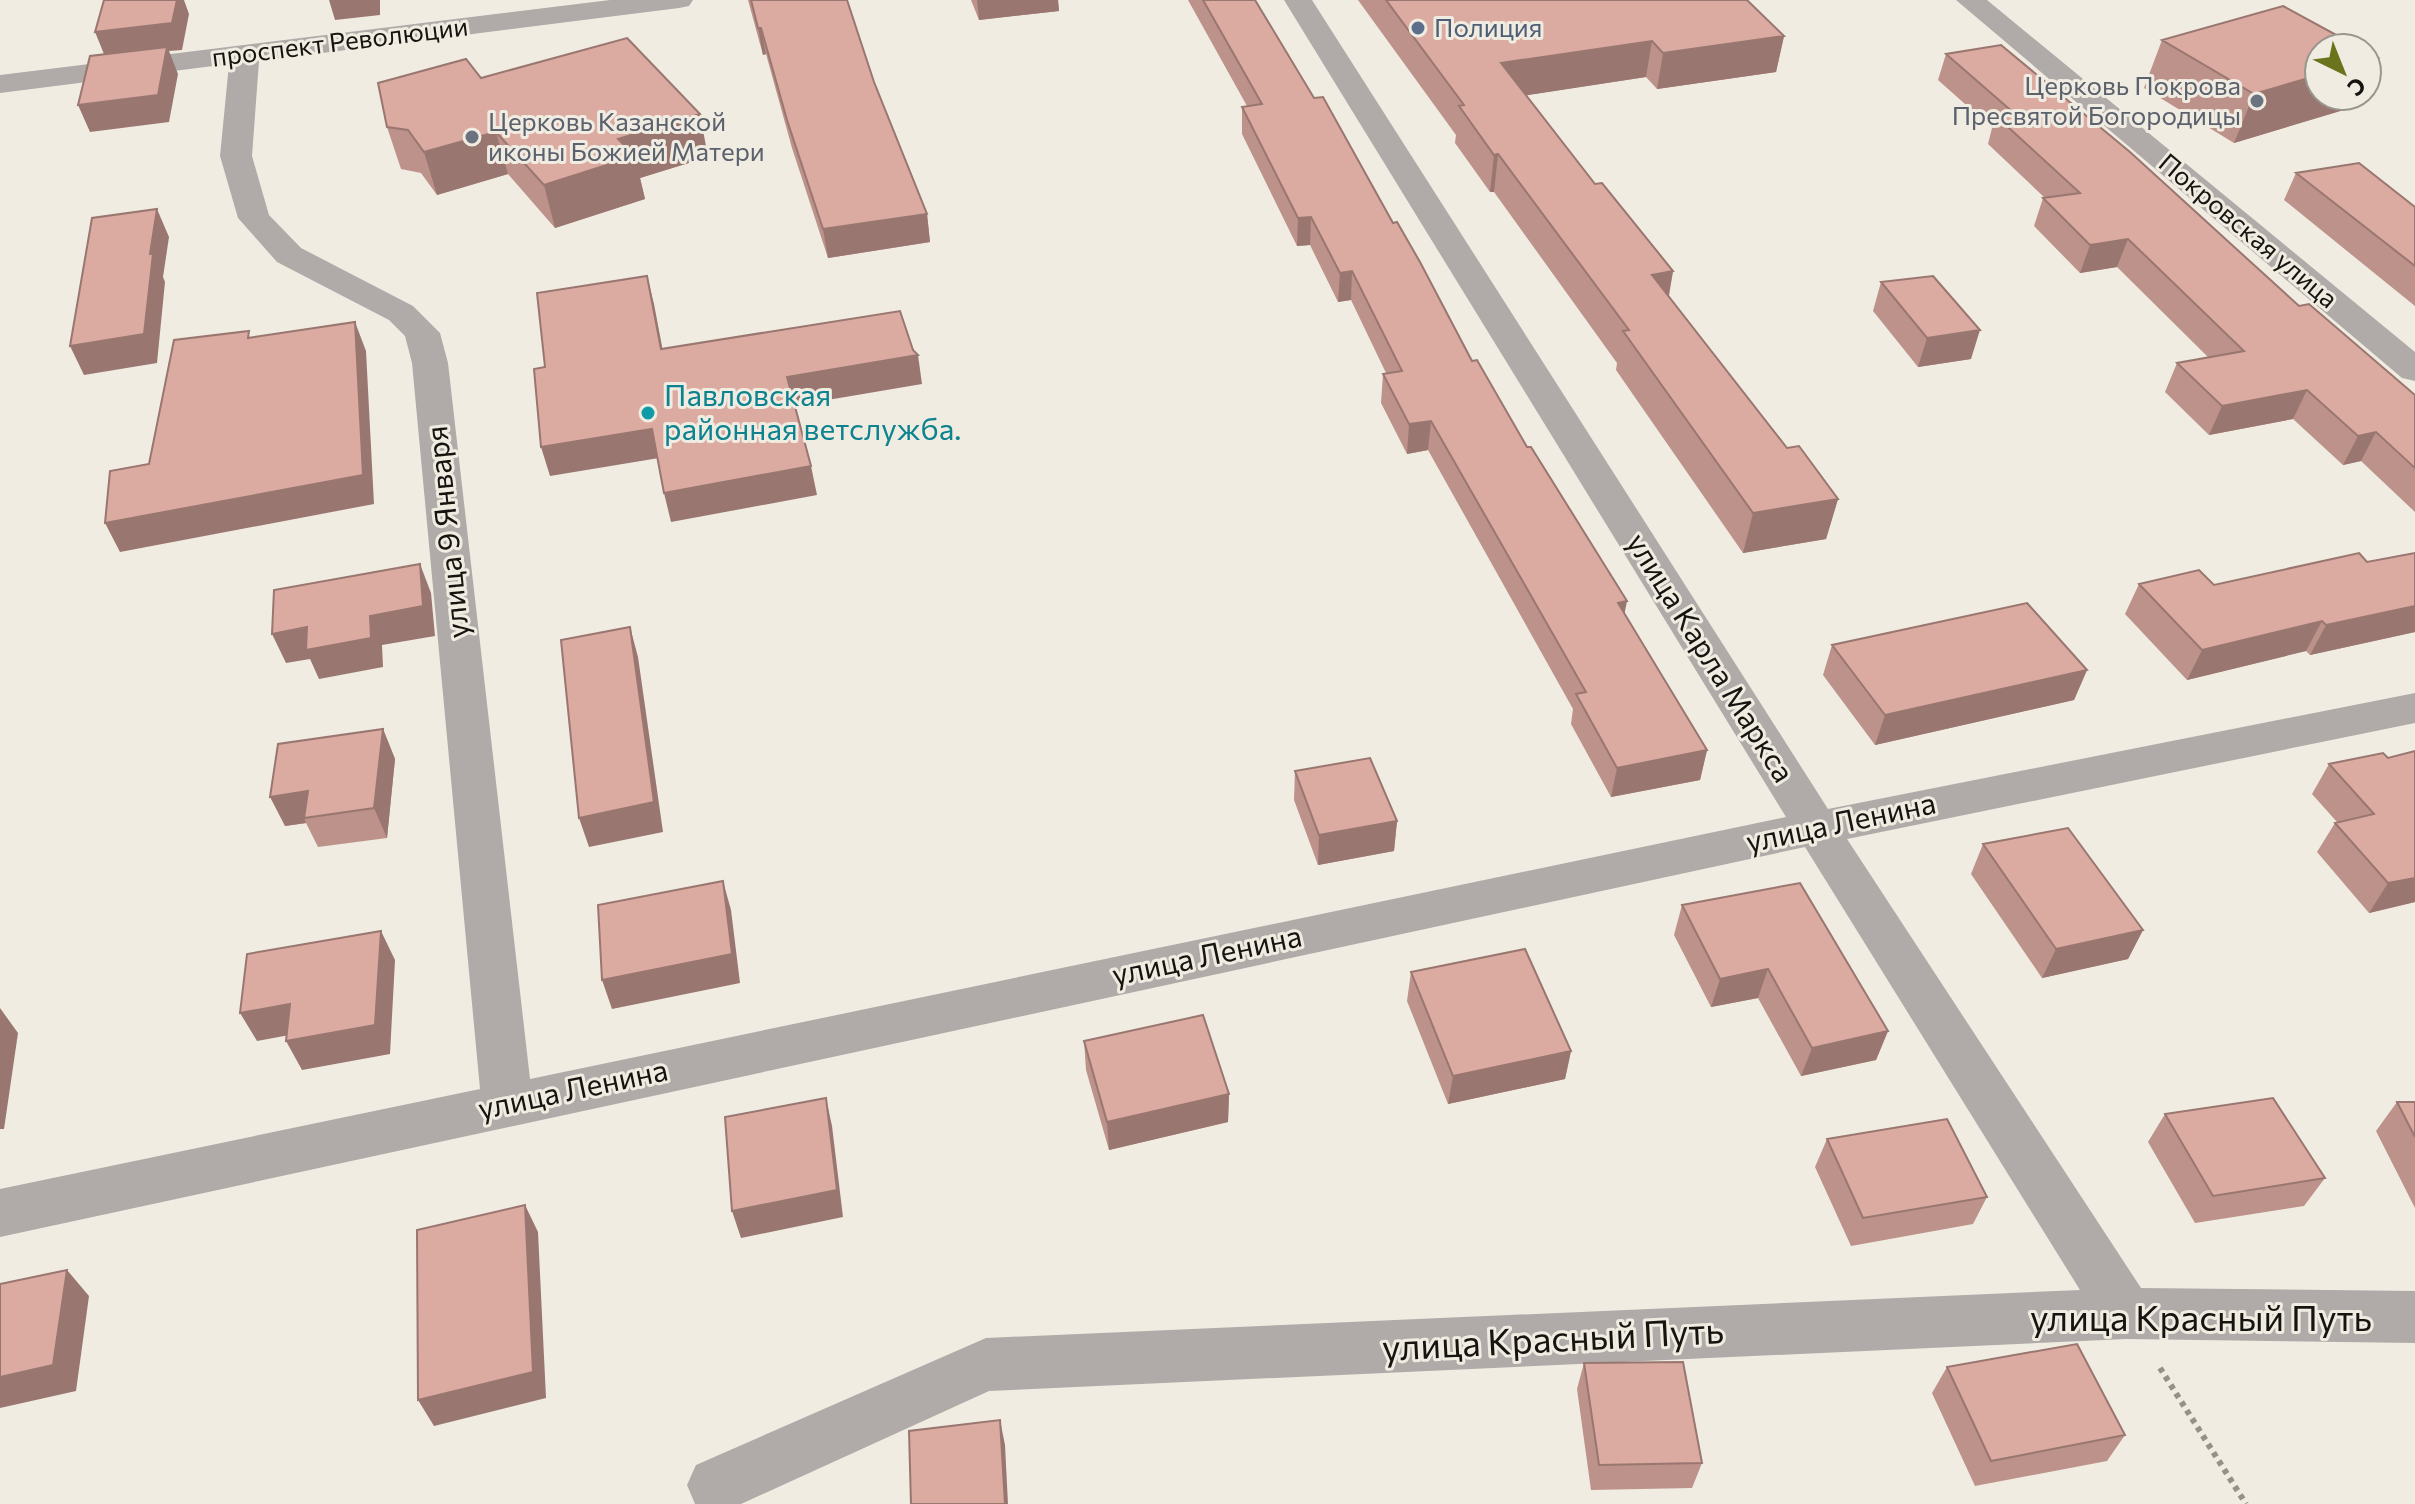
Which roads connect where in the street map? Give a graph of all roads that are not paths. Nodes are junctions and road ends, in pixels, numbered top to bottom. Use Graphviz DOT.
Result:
graph roads {
  1 [pos="428,0"];
  2 [pos="679,0"];
  3 [pos="1298,0"];
  4 [pos="1970,0"];
  5 [pos="428,31"];
  6 [pos="245,54"];
  7 [pos="0,84"];
  8 [pos="2415,370"];
  9 [pos="2415,708"];
  10 [pos="1816,828"];
  11 [pos="507,1104"];
  12 [pos="0,1213"];
  13 [pos="2126,1313"];
  14 [pos="2415,1317"];
  15 [pos="717,1485"];
  1 -- 5 [label="street"];
  2 -- 5 [label="street, проспект Революции"];
  3 -- 10 [label="street, улица Карла Маркса"];
  4 -- 8 [label="street, Покровская улица"];
  5 -- 6 [label="street, проспект Революции"];
  6 -- 7 [label="street, проспект Революции"];
  6 -- 11 [label="street, улица 9 Января"];
  9 -- 10 [label="street, улица Ленина"];
  10 -- 11 [label="street, улица Ленина"];
  10 -- 13 [label="street, улица Карла Маркса"];
  11 -- 12 [label="street, улица Ленина"];
  13 -- 14 [label="street, улица Красный Путь"];
  13 -- 15 [label="street, улица Красный Путь"];
}
